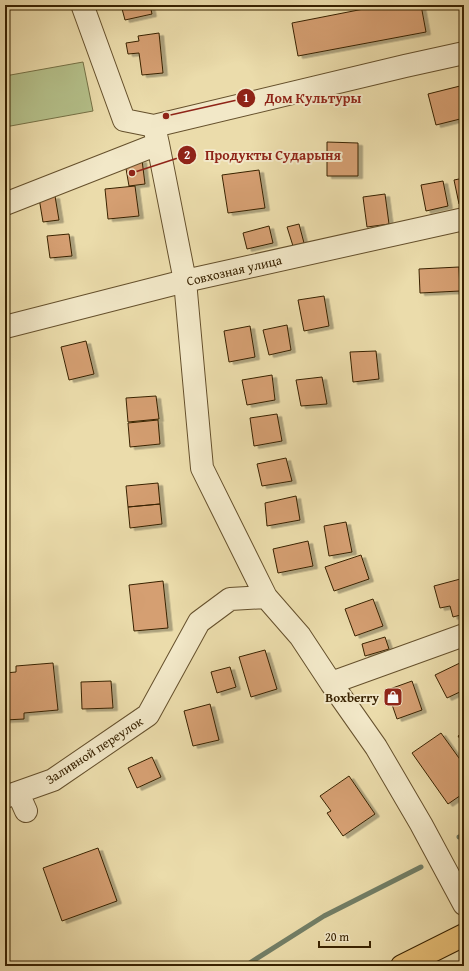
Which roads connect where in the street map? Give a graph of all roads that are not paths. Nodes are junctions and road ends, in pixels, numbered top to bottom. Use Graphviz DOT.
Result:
graph roads {
  1 [pos="80,6"];
  2 [pos="464,53"];
  3 [pos="156,135"];
  4 [pos="5,204"];
  5 [pos="464,219"];
  6 [pos="185,281"];
  7 [pos="5,328"];
  8 [pos="266,597"];
  9 [pos="464,634"];
  10 [pos="331,683"];
  11 [pos="16,800"];
  12 [pos="464,904"];
  13 [pos="464,935"];
  14 [pos="402,966"];
  1 -- 3 [label="street"];
  2 -- 3 [label="street"];
  3 -- 4 [label="street"];
  3 -- 6 [label="street"];
  5 -- 6 [label="street, Совхозная улица"];
  6 -- 7 [label="street, Совхозная улица"];
  6 -- 8 [label="street"];
  8 -- 10 [label="street"];
  8 -- 11 [label="street, Заливной переулок"];
  9 -- 10 [label="street"];
  10 -- 12 [label="street"];
  13 -- 14 [label="highway"];
}
